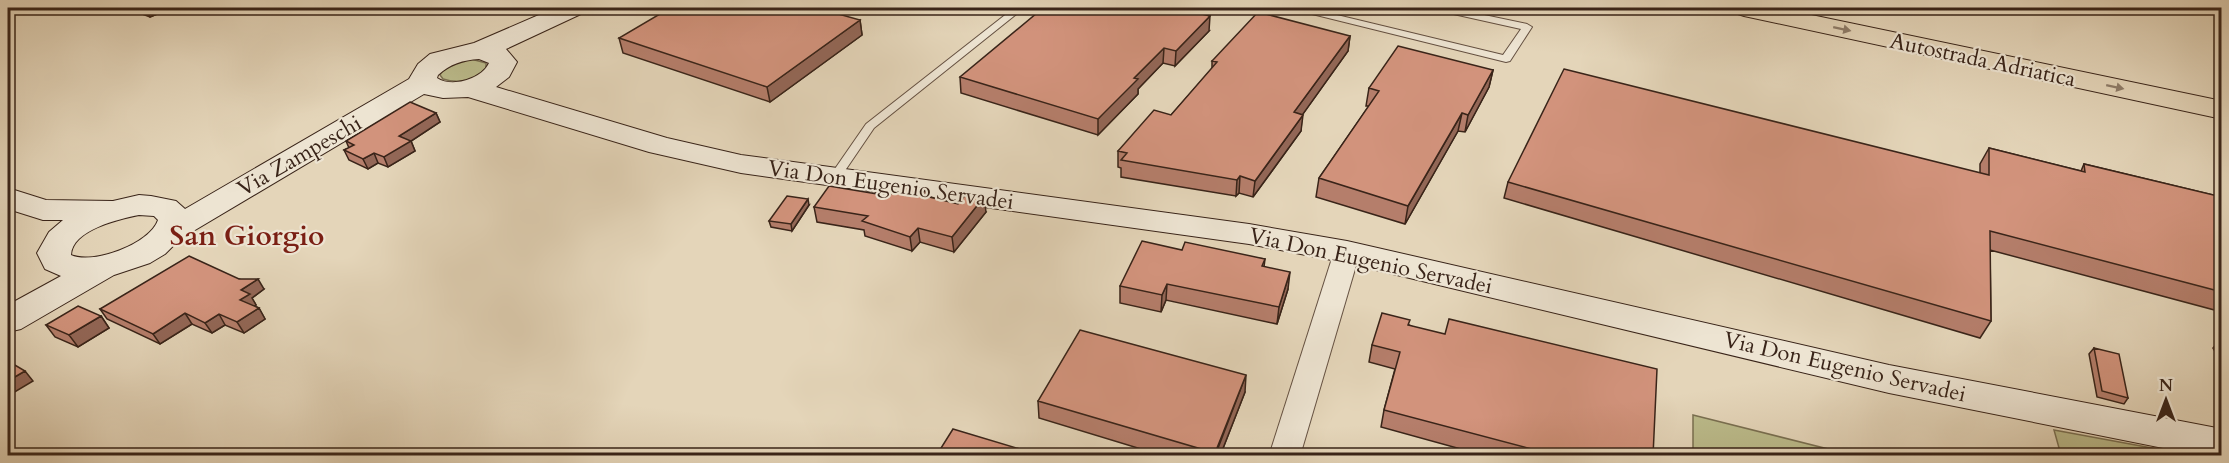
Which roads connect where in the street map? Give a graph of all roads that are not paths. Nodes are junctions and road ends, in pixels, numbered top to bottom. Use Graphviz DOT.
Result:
graph roads {
  1 [pos="574,8"];
  2 [pos="1019,8"];
  3 [pos="1299,8"];
  4 [pos="1440,8"];
  5 [pos="1744,8"];
  6 [pos="1834,8"];
  7 [pos="495,60"];
  8 [pos="432,86"];
  9 [pos="469,87"];
  10 [pos="2222,88"];
  11 [pos="517,102"];
  12 [pos="2222,110"];
  13 [pos="836,176"];
  14 [pos="8,198"];
  15 [pos="119,208"];
  16 [pos="43,210"];
  17 [pos="169,220"];
  18 [pos="1347,252"];
  19 [pos="62,267"];
  20 [pos="8,320"];
  21 [pos="2222,444"];
  22 [pos="1284,456"];
  1 -- 7 [label="street"];
  2 -- 13 [label="lane"];
  3 -- 4 [label="lane"];
  5 -- 12 [label="highway, Autostrada Adriatica, one-way"];
  6 -- 10 [label="highway, Autostrada Adriatica"];
  7 -- 8 [label="street"];
  7 -- 9 [label="street"];
  7 -- 11 [label="street"];
  8 -- 9 [label="street, Via Zampeschi"];
  8 -- 17 [label="street, Via Zampeschi"];
  9 -- 11 [label="street, Via Don Eugenio Servadei"];
  11 -- 13 [label="street, Via Don Eugenio Servadei"];
  13 -- 18 [label="street, Via Don Eugenio Servadei"];
  14 -- 16 [label="street"];
  15 -- 16 [label="street"];
  15 -- 17 [label="street"];
  15 -- 19 [label="street"];
  16 -- 19 [label="street"];
  17 -- 19 [label="street, Via Zampeschi"];
  18 -- 21 [label="street, Via Don Eugenio Servadei"];
  18 -- 22 [label="street"];
  19 -- 20 [label="street"];
}
